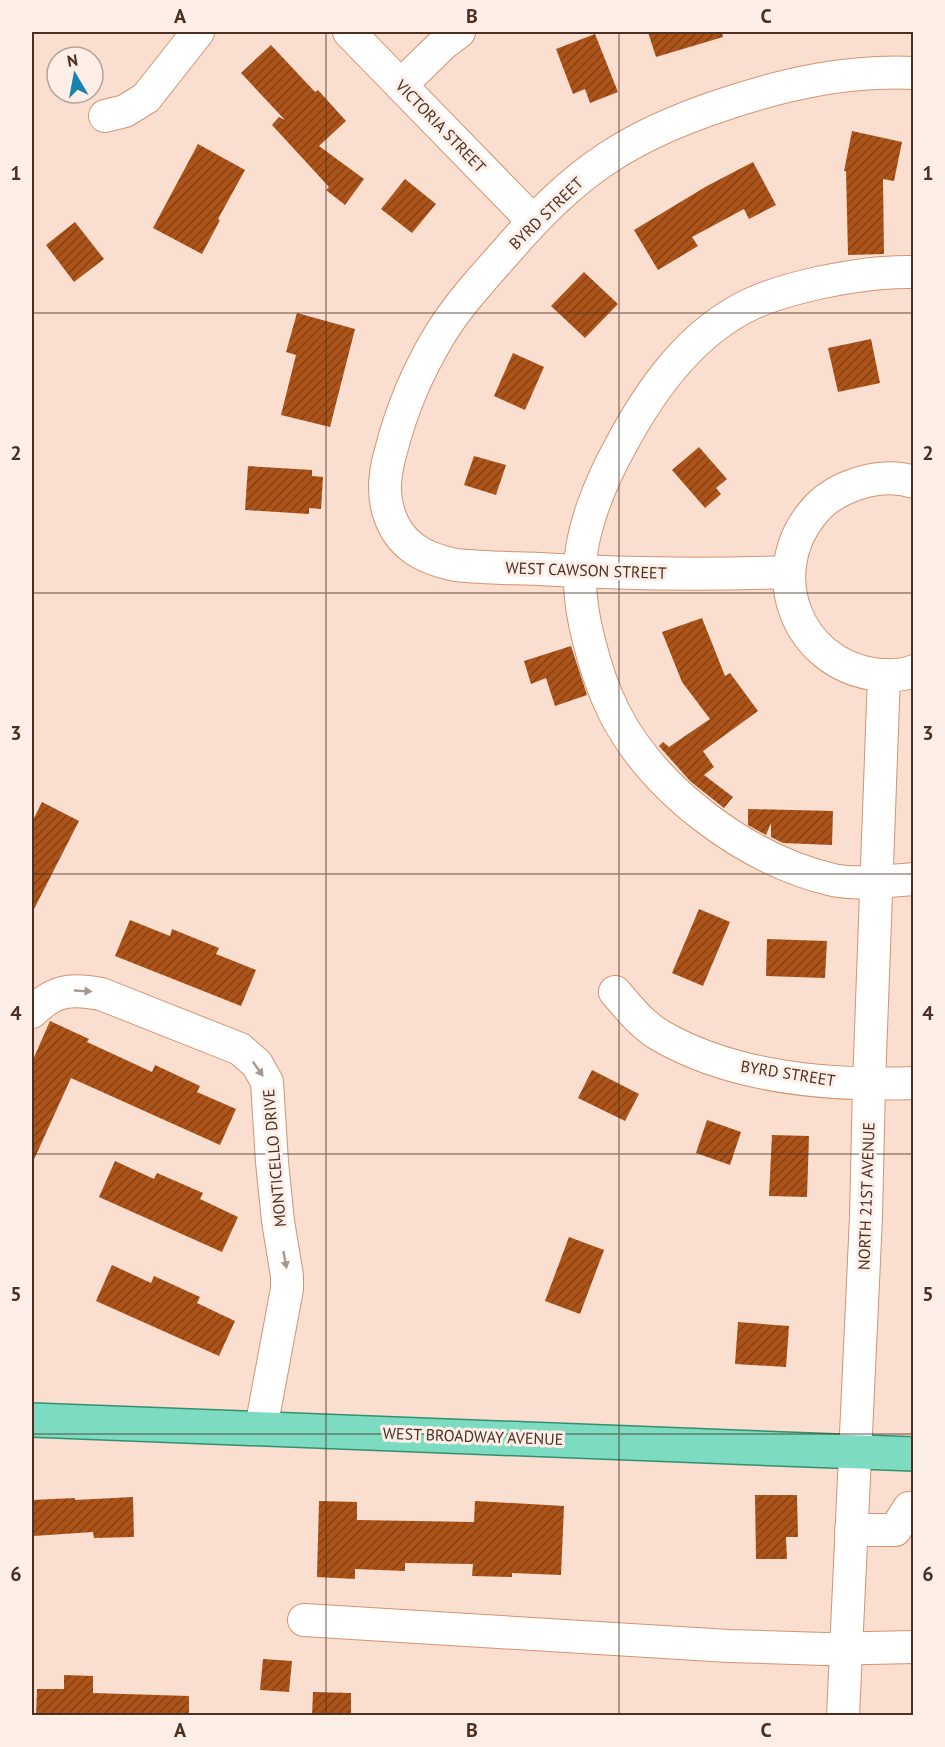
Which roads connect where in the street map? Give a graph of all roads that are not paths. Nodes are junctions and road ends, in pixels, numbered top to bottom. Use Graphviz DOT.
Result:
graph roads {
  1 [pos="198,32"];
  2 [pos="349,32"];
  3 [pos="459,32"];
  4 [pos="914,73"];
  5 [pos="401,85"];
  6 [pos="105,116"];
  7 [pos="532,221"];
  8 [pos="914,272"];
  9 [pos="912,475"];
  10 [pos="395,530"];
  11 [pos="579,572"];
  12 [pos="788,572"];
  13 [pos="899,673"];
  14 [pos="914,879"];
  15 [pos="876,882"];
  16 [pos="615,992"];
  17 [pos="32,1012"];
  18 [pos="914,1083"];
  19 [pos="869,1084"];
  20 [pos="33,1417"];
  21 [pos="261,1428"];
  22 [pos="855,1452"];
  23 [pos="914,1454"];
  24 [pos="914,1508"];
  25 [pos="851,1530"];
  26 [pos="304,1620"];
  27 [pos="914,1647"];
  28 [pos="846,1648"];
  29 [pos="843,1716"];
  1 -- 6 [label="street"];
  2 -- 5 [label="street, VICTORIA STREET"];
  3 -- 5 [label="street"];
  4 -- 7 [label="street, BYRD STREET"];
  5 -- 7 [label="street, VICTORIA STREET"];
  7 -- 10 [label="street, BYRD STREET"];
  8 -- 11 [label="street"];
  9 -- 12 [label="street"];
  10 -- 11 [label="street, WEST CAWSON STREET"];
  11 -- 12 [label="street, WEST CAWSON STREET"];
  11 -- 15 [label="street"];
  12 -- 13 [label="street"];
  13 -- 15 [label="street, NORTH 21ST AVENUE"];
  14 -- 15 [label="street"];
  15 -- 19 [label="street, NORTH 21ST AVENUE"];
  16 -- 19 [label="street, BYRD STREET"];
  17 -- 21 [label="street, MONTICELLO DRIVE, one-way"];
  18 -- 19 [label="street, BYRD STREET"];
  19 -- 22 [label="street, NORTH 21ST AVENUE"];
  20 -- 21 [label="main road, WEST BROADWAY AVENUE"];
  21 -- 22 [label="main road, WEST BROADWAY AVENUE"];
  22 -- 23 [label="main road, WEST BROADWAY AVENUE"];
  22 -- 25 [label="street, NORTH 21ST AVENUE"];
  24 -- 25 [label="street"];
  25 -- 28 [label="street, NORTH 21ST AVENUE"];
  26 -- 28 [label="street"];
  27 -- 28 [label="street"];
  28 -- 29 [label="street, NORTH 21ST AVENUE"];
}
